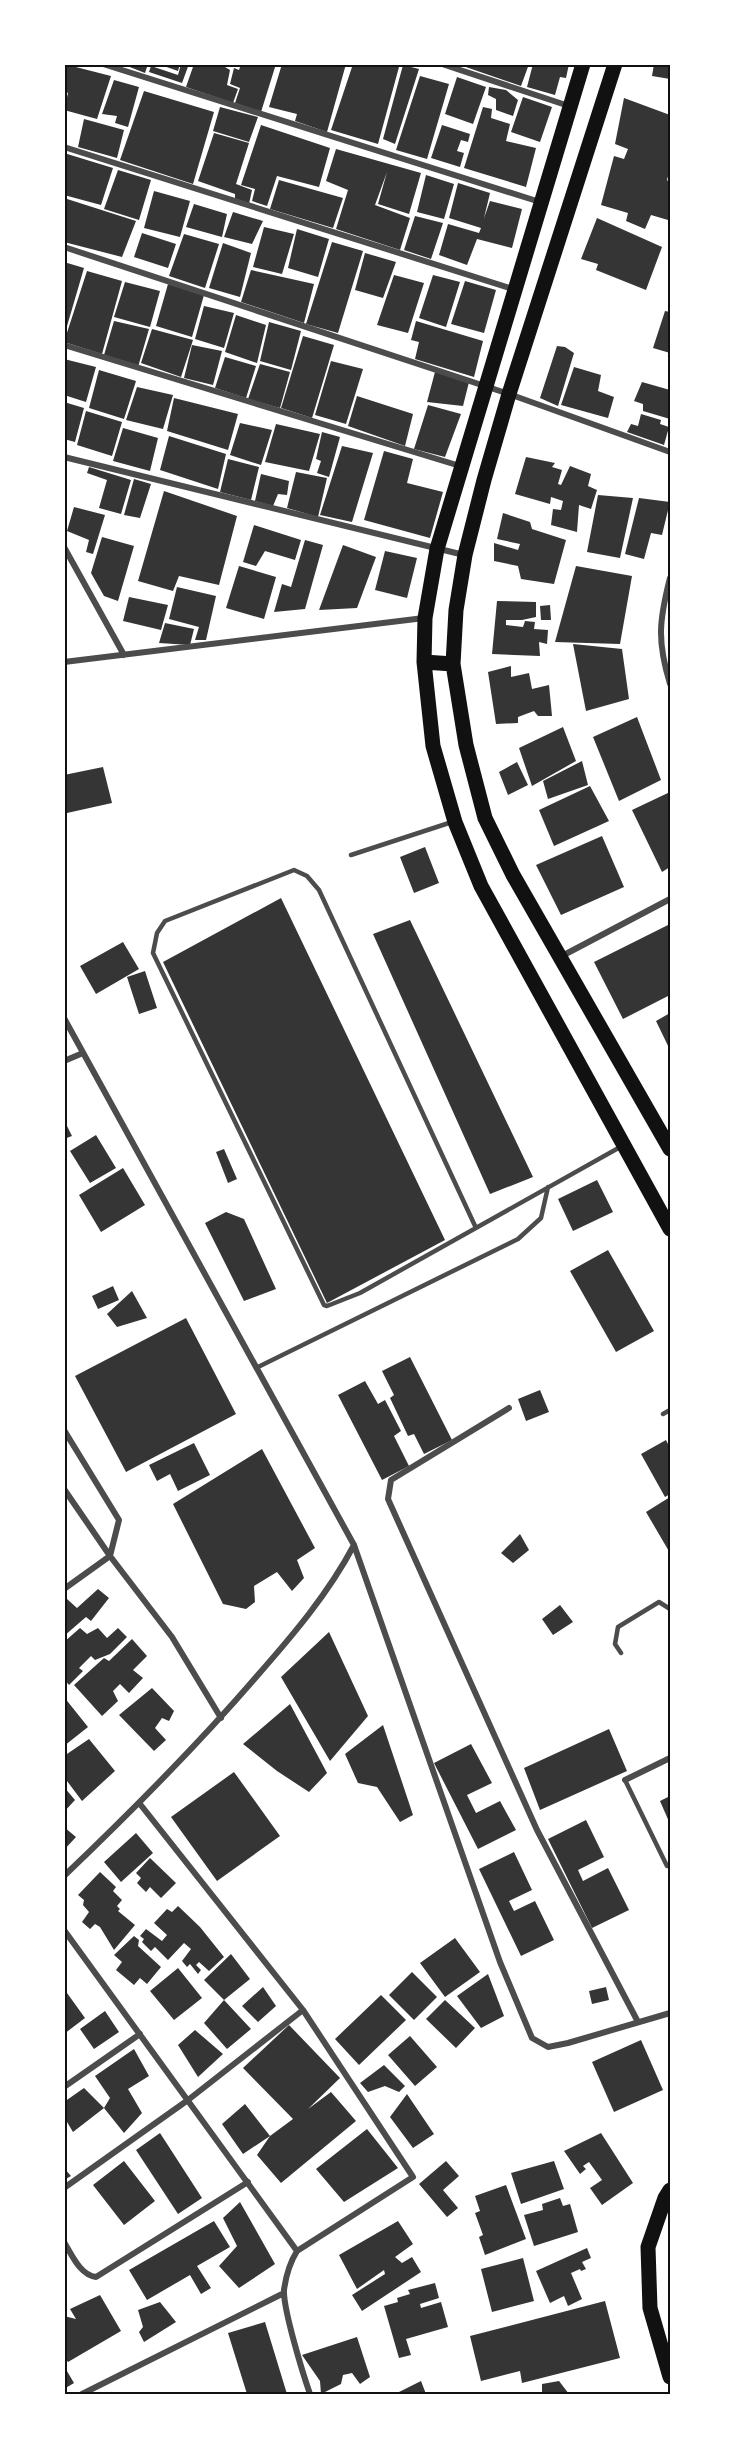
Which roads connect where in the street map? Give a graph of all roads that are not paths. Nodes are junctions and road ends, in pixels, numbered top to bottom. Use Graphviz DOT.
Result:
graph roads {
  1 [pos="103,64"];
  2 [pos="442,64"];
  3 [pos="583,64"];
  4 [pos="615,64"];
  5 [pos="570,106"];
  6 [pos="64,147"];
  7 [pos="540,202"];
  8 [pos="64,247"];
  9 [pos="514,289"];
  10 [pos="64,345"];
  11 [pos="485,386"];
  12 [pos="509,394"];
  13 [pos="670,452"];
  14 [pos="64,457"];
  15 [pos="461,466"];
  16 [pos="64,547"];
  17 [pos="437,549"];
  18 [pos="465,555"];
  19 [pos="670,578"];
  20 [pos="425,618"];
  21 [pos="124,655"];
  22 [pos="64,662"];
  23 [pos="424,662"];
  24 [pos="453,664"];
  25 [pos="670,684"];
  26 [pos="455,822"];
  27 [pos="351,855"];
  28 [pos="670,899"];
  29 [pos="560,957"];
  30 [pos="64,1018"];
  31 [pos="83,1053"];
  32 [pos="64,1061"];
  33 [pos="624,1145"];
  34 [pos="670,1149"];
  35 [pos="548,1187"];
  36 [pos="476,1228"];
  37 [pos="670,1229"];
  38 [pos="258,1367"];
  39 [pos="509,1408"];
  40 [pos="670,1410"];
  41 [pos="663,1414"];
  42 [pos="64,1430"];
  43 [pos="64,1490"];
  44 [pos="354,1545"];
  45 [pos="110,1556"];
  46 [pos="64,1589"];
  47 [pos="670,1609"];
  48 [pos="621,1653"];
  49 [pos="221,1718"];
  50 [pos="670,1758"];
  51 [pos="625,1780"];
  52 [pos="140,1804"];
  53 [pos="667,1866"];
  54 [pos="64,1876"];
  55 [pos="64,1930"];
  56 [pos="303,2010"];
  57 [pos="670,2013"];
  58 [pos="638,2022"];
  59 [pos="140,2034"];
  60 [pos="64,2087"];
  61 [pos="188,2100"];
  62 [pos="248,2182"];
  63 [pos="64,2188"];
  64 [pos="670,2190"];
  65 [pos="64,2242"];
  66 [pos="297,2251"];
  67 [pos="284,2293"];
  68 [pos="670,2376"];
  69 [pos="82,2394"];
  70 [pos="310,2394"];
  1 -- 7 [label="street"];
  2 -- 5 [label="street"];
  3 -- 5 [label="main road"];
  4 -- 12 [label="main road"];
  5 -- 7 [label="main road"];
  6 -- 9 [label="street"];
  7 -- 9 [label="main road"];
  8 -- 11 [label="street"];
  9 -- 11 [label="main road"];
  10 -- 15 [label="street"];
  11 -- 12 [label="street"];
  11 -- 15 [label="main road"];
  12 -- 13 [label="street"];
  12 -- 18 [label="main road"];
  14 -- 17 [label="street"];
  15 -- 17 [label="main road"];
  16 -- 21 [label="street"];
  17 -- 18 [label="street"];
  17 -- 20 [label="main road"];
  18 -- 24 [label="main road"];
  19 -- 25 [label="street"];
  20 -- 21 [label="street"];
  20 -- 23 [label="main road"];
  21 -- 22 [label="street"];
  23 -- 24 [label="main road"];
  23 -- 26 [label="main road"];
  24 -- 29 [label="main road"];
  26 -- 27 [label="lane"];
  26 -- 33 [label="main road"];
  28 -- 29 [label="street"];
  29 -- 34 [label="main road"];
  30 -- 31 [label="street"];
  31 -- 32 [label="street"];
  31 -- 38 [label="street"];
  33 -- 35 [label="lane"];
  33 -- 37 [label="main road"];
  35 -- 36 [label="lane"];
  35 -- 38 [label="lane"];
  36 -- 36 [label="lane"];
  38 -- 44 [label="street"];
  39 -- 58 [label="street"];
  40 -- 41 [label="lane"];
  42 -- 45 [label="street"];
  43 -- 45 [label="street"];
  44 -- 49 [label="street"];
  44 -- 58 [label="street"];
  45 -- 46 [label="street"];
  45 -- 49 [label="street"];
  47 -- 48 [label="lane"];
  49 -- 52 [label="street"];
  50 -- 51 [label="street"];
  51 -- 53 [label="lane"];
  52 -- 54 [label="street"];
  52 -- 56 [label="street"];
  55 -- 59 [label="street"];
  56 -- 61 [label="street"];
  56 -- 66 [label="street"];
  57 -- 58 [label="street"];
  59 -- 60 [label="street"];
  59 -- 61 [label="street"];
  61 -- 62 [label="street"];
  61 -- 63 [label="street"];
  62 -- 65 [label="street"];
  62 -- 66 [label="street"];
  64 -- 68 [label="main road"];
  66 -- 67 [label="street"];
  67 -- 69 [label="street"];
  67 -- 70 [label="street"];
}
